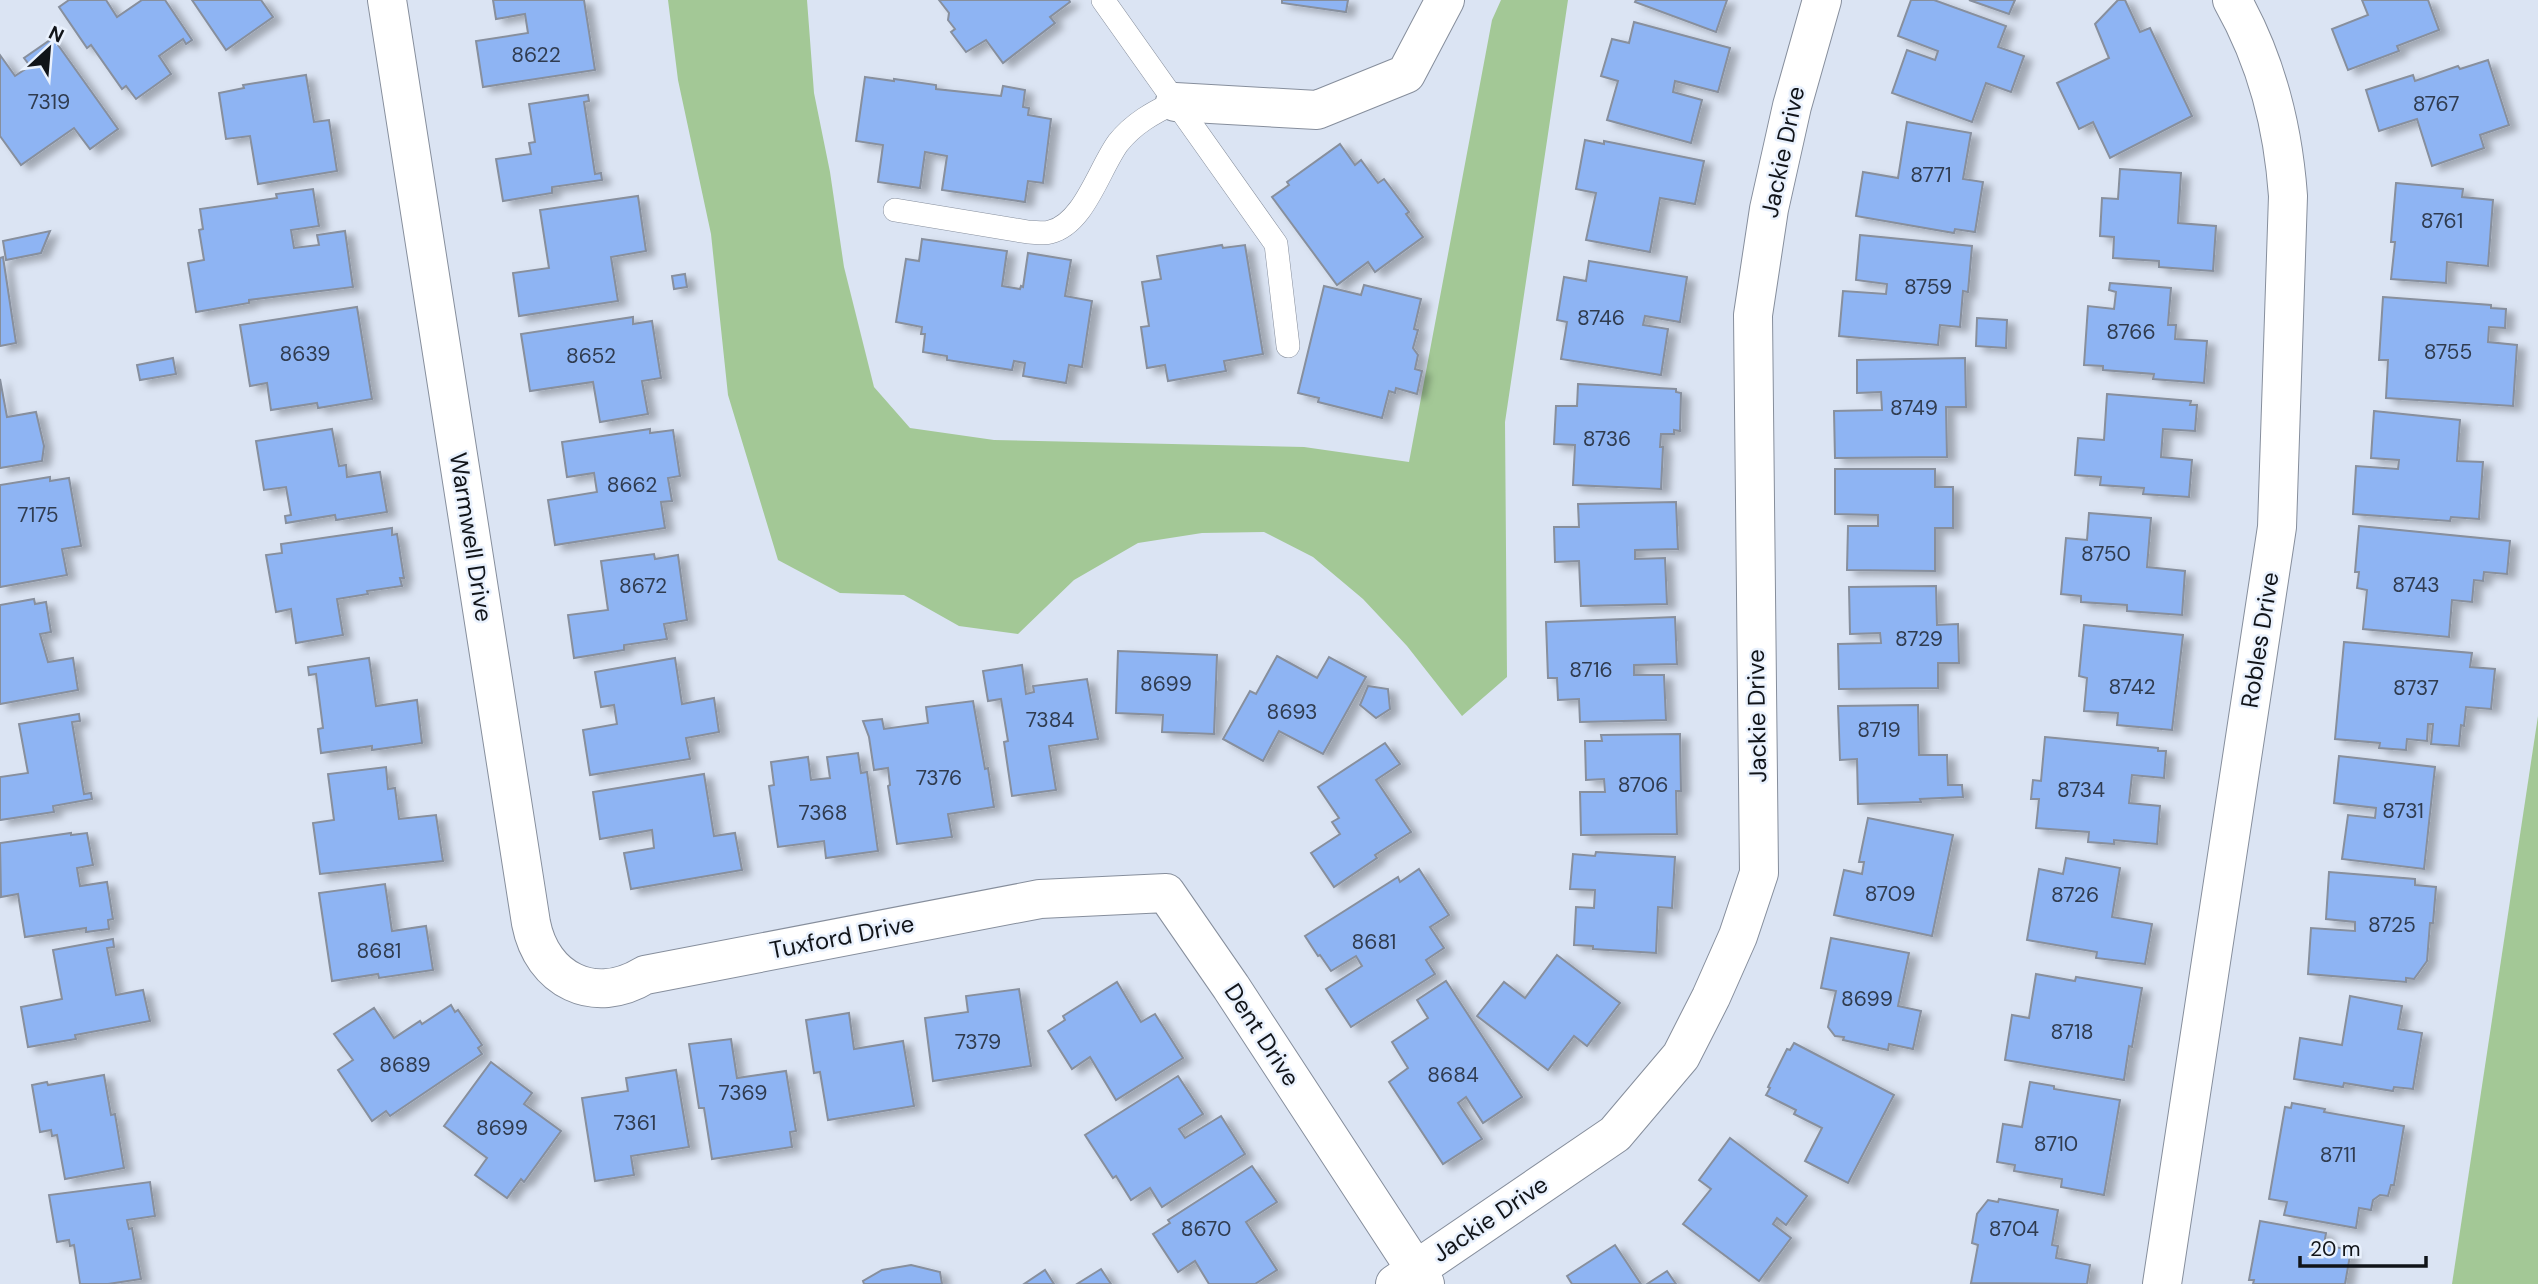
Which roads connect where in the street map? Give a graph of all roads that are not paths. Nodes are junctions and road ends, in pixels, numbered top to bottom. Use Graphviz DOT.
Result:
graph roads {
  1 [pos="387,0"];
  2 [pos="1102,0"];
  3 [pos="1445,0"];
  4 [pos="1822,0"];
  5 [pos="2232,0"];
  6 [pos="1175,102"];
  7 [pos="895,210"];
  8 [pos="1288,346"];
  9 [pos="1040,900"];
  10 [pos="645,975"];
  11 [pos="1412,1279"];
  12 [pos="2162,1284"];
  1 -- 10 [label="street, Warmwell Drive"];
  2 -- 6 [label="lane"];
  3 -- 6 [label="street"];
  4 -- 11 [label="street, Jackie Drive"];
  5 -- 12 [label="street, Robles Drive"];
  6 -- 7 [label="lane"];
  6 -- 8 [label="lane"];
  9 -- 10 [label="street, Tuxford Drive"];
  9 -- 11 [label="street, Dent Drive"];
}
